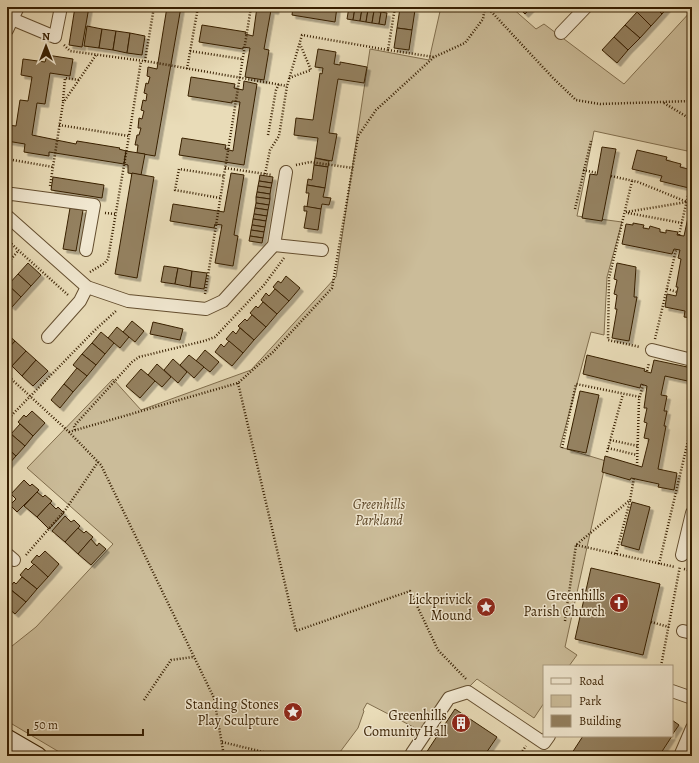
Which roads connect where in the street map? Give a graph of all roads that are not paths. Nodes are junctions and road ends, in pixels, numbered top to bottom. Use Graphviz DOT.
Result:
graph roads {
  1 [pos="18,7"];
  2 [pos="61,7"];
  3 [pos="586,7"];
  4 [pos="10,24"];
  5 [pos="561,33"];
  6 [pos="286,172"];
  7 [pos="7,196"];
  8 [pos="7,216"];
  9 [pos="274,245"];
  10 [pos="86,250"];
  11 [pos="322,250"];
  12 [pos="82,283"];
  13 [pos="48,337"];
  14 [pos="652,350"];
  15 [pos="692,360"];
  16 [pos="692,513"];
  17 [pos="682,555"];
  18 [pos="673,691"];
  19 [pos="692,698"];
  20 [pos="692,728"];
  21 [pos="548,737"];
  22 [pos="7,738"];
  23 [pos="412,753"];
  24 [pos="38,756"];
  25 [pos="680,756"];
  1 -- 4 [label="street"];
  2 -- 4 [label="street"];
  3 -- 5 [label="street"];
  6 -- 9 [label="street"];
  7 -- 10 [label="street"];
  8 -- 12 [label="street"];
  9 -- 11 [label="street"];
  9 -- 12 [label="street"];
  12 -- 13 [label="street"];
  14 -- 15 [label="street"];
  16 -- 17 [label="street"];
  18 -- 19 [label="street"];
  20 -- 25 [label="street"];
  21 -- 23 [label="street"];
  22 -- 24 [label="street"];
}
